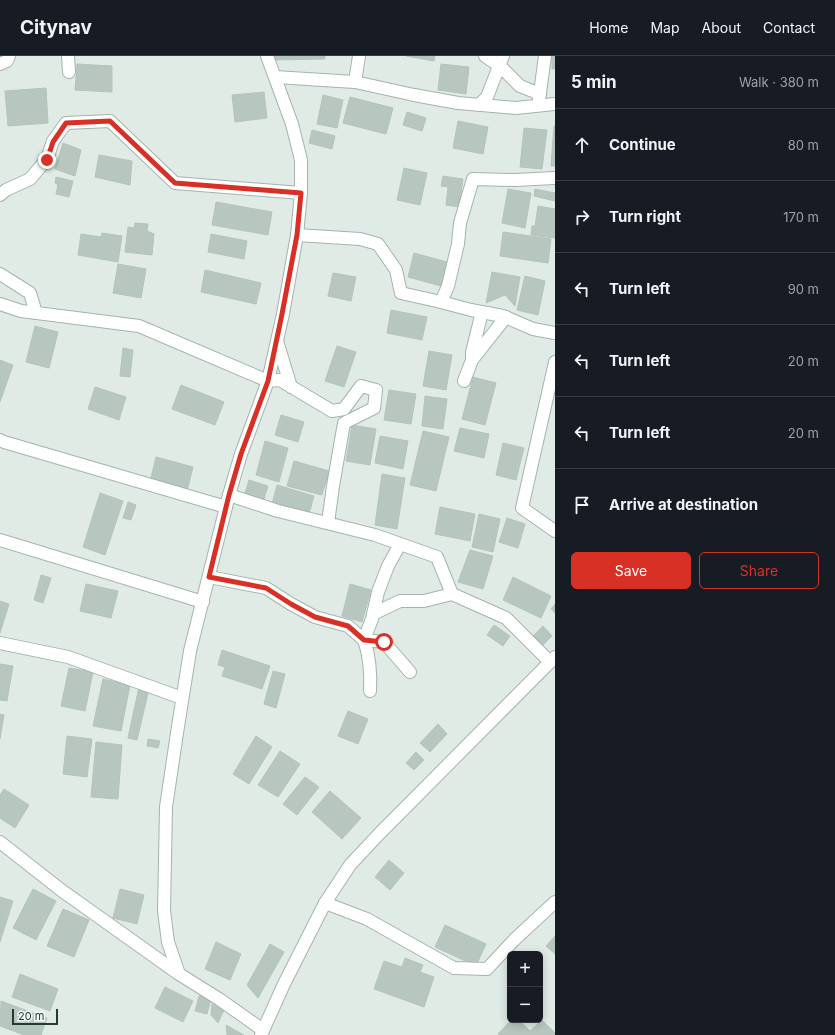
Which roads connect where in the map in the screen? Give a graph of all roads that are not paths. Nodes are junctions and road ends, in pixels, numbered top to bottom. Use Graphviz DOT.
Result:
graph roads {
  1 [pos="9,56"];
  2 [pos="68,56"];
  3 [pos="267,56"];
  4 [pos="359,56"];
  5 [pos="485,56"];
  6 [pos="545,56"];
  7 [pos="501,61"];
  8 [pos="0,64"];
  9 [pos="69,72"];
  10 [pos="275,77"];
  11 [pos="355,82"];
  12 [pos="539,100"];
  13 [pos="555,104"];
  14 [pos="479,105"];
  15 [pos="555,178"];
  16 [pos="301,193"];
  17 [pos="0,195"];
  18 [pos="297,235"];
  19 [pos="0,274"];
  20 [pos="440,302"];
  21 [pos="0,304"];
  22 [pos="482,312"];
  23 [pos="36,313"];
  24 [pos="506,317"];
  25 [pos="555,333"];
  26 [pos="277,339"];
  27 [pos="472,360"];
  28 [pos="555,362"];
  29 [pos="268,381"];
  30 [pos="464,381"];
  31 [pos="291,386"];
  32 [pos="0,440"];
  33 [pos="228,501"];
  34 [pos="328,524"];
  35 [pos="555,530"];
  36 [pos="0,540"];
  37 [pos="400,544"];
  38 [pos="209,577"];
  39 [pos="452,594"];
  40 [pos="203,602"];
  41 [pos="373,614"];
  42 [pos="364,640"];
  43 [pos="0,643"];
  44 [pos="552,660"];
  45 [pos="410,672"];
  46 [pos="370,691"];
  47 [pos="182,698"];
  48 [pos="0,842"];
  49 [pos="555,902"];
  50 [pos="326,903"];
  51 [pos="179,974"];
  52 [pos="262,1033"];
  1 -- 8 [label="street"];
  2 -- 9 [label="street"];
  3 -- 10 [label="street"];
  4 -- 11 [label="street"];
  5 -- 7 [label="street"];
  6 -- 12 [label="street"];
  7 -- 12 [label="street"];
  7 -- 14 [label="street"];
  10 -- 11 [label="street"];
  10 -- 16 [label="street"];
  11 -- 14 [label="street"];
  12 -- 13 [label="street"];
  12 -- 14 [label="street"];
  15 -- 20 [label="street"];
  16 -- 17 [label="street"];
  16 -- 18 [label="street"];
  18 -- 20 [label="street"];
  18 -- 26 [label="street"];
  19 -- 23 [label="street"];
  20 -- 22 [label="street"];
  21 -- 23 [label="street"];
  22 -- 24 [label="street"];
  22 -- 27 [label="street"];
  23 -- 29 [label="street"];
  24 -- 25 [label="street"];
  24 -- 27 [label="street"];
  26 -- 29 [label="street"];
  26 -- 31 [label="street"];
  27 -- 30 [label="street"];
  28 -- 35 [label="street"];
  29 -- 31 [label="street"];
  29 -- 33 [label="street"];
  31 -- 34 [label="street"];
  32 -- 33 [label="street"];
  33 -- 34 [label="street"];
  33 -- 38 [label="street"];
  34 -- 37 [label="street"];
  36 -- 40 [label="street"];
  37 -- 39 [label="street"];
  37 -- 41 [label="street"];
  38 -- 40 [label="street"];
  38 -- 42 [label="street"];
  39 -- 41 [label="street"];
  39 -- 44 [label="street"];
  40 -- 47 [label="street"];
  41 -- 42 [label="street"];
  42 -- 45 [label="street"];
  42 -- 46 [label="street"];
  43 -- 47 [label="street"];
  44 -- 50 [label="street"];
  47 -- 51 [label="street"];
  48 -- 51 [label="street"];
  49 -- 50 [label="street"];
  50 -- 52 [label="street"];
  51 -- 52 [label="street"];
}
